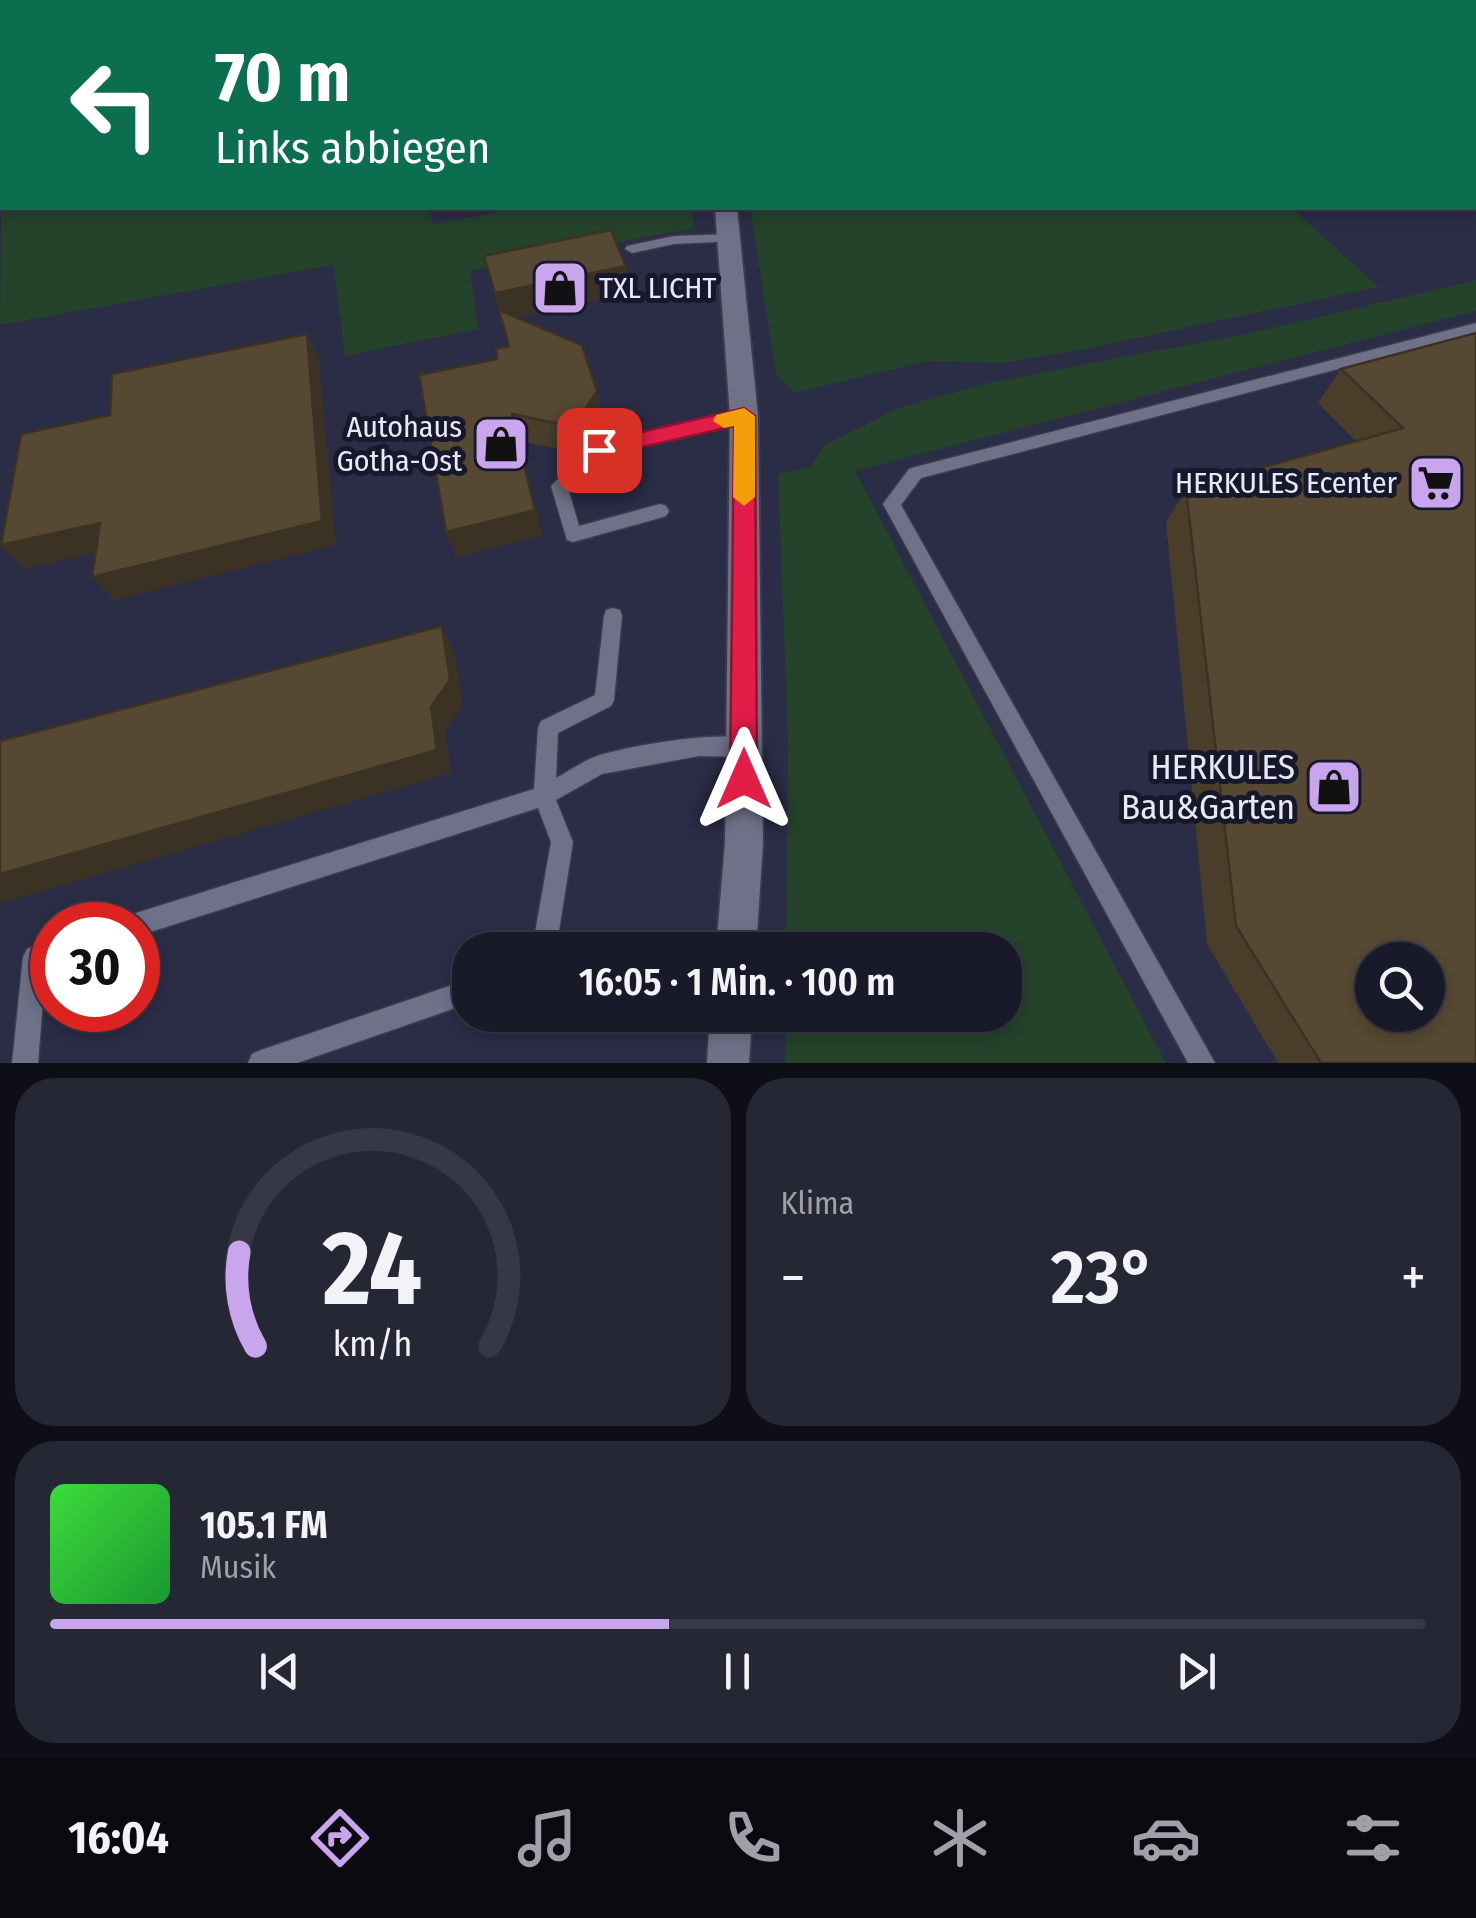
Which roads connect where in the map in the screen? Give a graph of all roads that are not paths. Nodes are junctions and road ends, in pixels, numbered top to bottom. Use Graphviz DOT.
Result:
graph roads {
  1 [pos="726,210"];
  2 [pos="731,238"];
  3 [pos="632,249"];
  4 [pos="1476,328"];
  5 [pos="744,416"];
  6 [pos="660,511"];
  7 [pos="613,616"];
  8 [pos="744,748"];
  9 [pos="544,796"];
  10 [pos="160,917"];
  11 [pos="547,932"];
  12 [pos="737,932"];
  13 [pos="452,997"];
  14 [pos="30,1010"];
  15 [pos="731,1032"];
  16 [pos="25,1063"];
  17 [pos="261,1063"];
  18 [pos="728,1063"];
  19 [pos="1202,1063"];
  1 -- 2 [label="street"];
  2 -- 3 [label="lane"];
  2 -- 5 [label="street"];
  4 -- 19 [label="lane"];
  5 -- 6 [label="lane"];
  5 -- 8 [label="street"];
  7 -- 9 [label="lane"];
  8 -- 9 [label="lane"];
  8 -- 12 [label="street"];
  9 -- 10 [label="lane"];
  9 -- 11 [label="lane"];
  13 -- 17 [label="lane"];
  14 -- 16 [label="lane"];
  15 -- 18 [label="street"];
}
